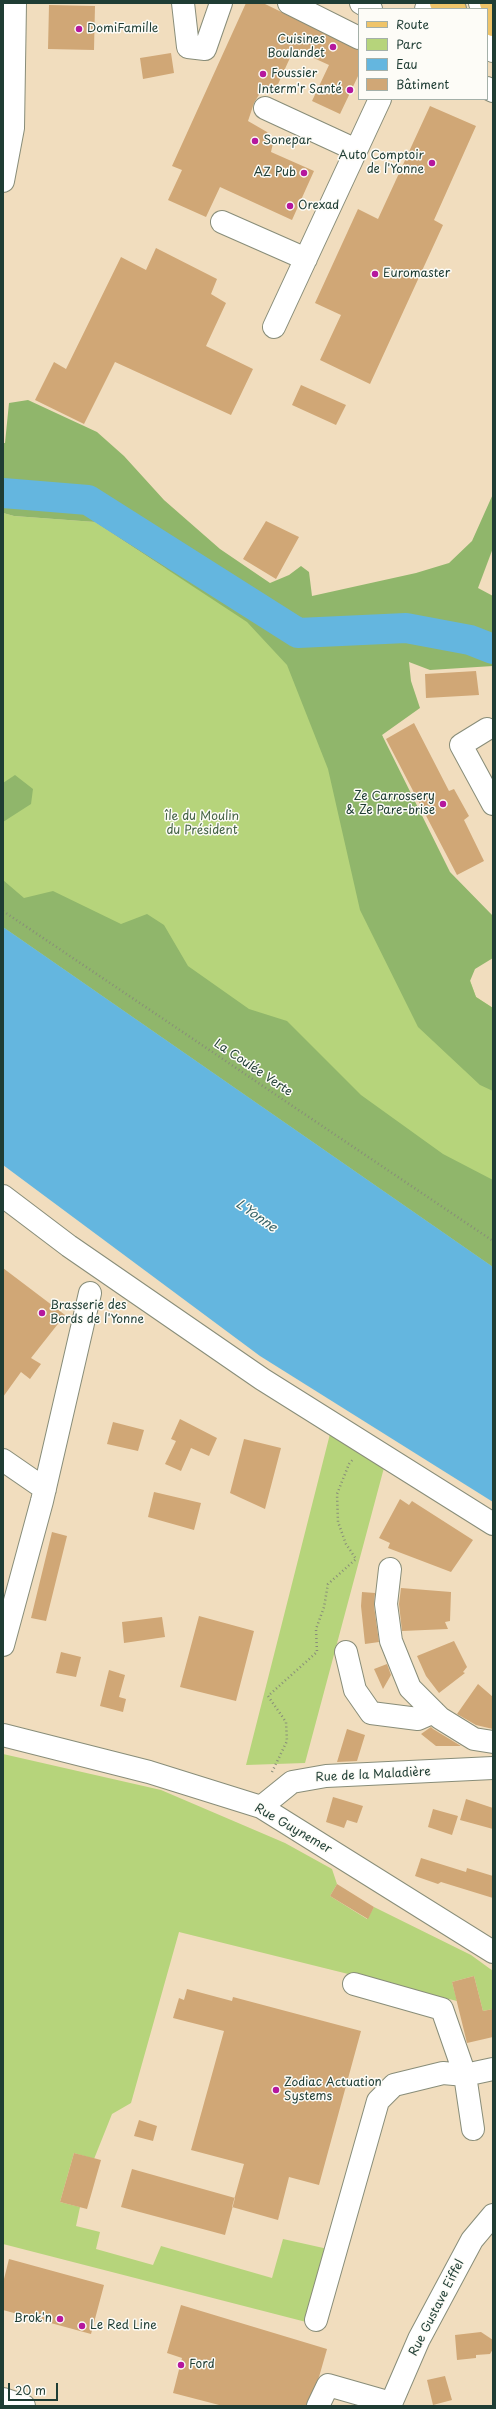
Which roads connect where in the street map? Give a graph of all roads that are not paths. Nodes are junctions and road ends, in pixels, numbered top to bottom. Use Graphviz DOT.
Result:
graph roads {
  1 [pos="15,3"];
  2 [pos="183,3"];
  3 [pos="221,3"];
  4 [pos="289,3"];
  5 [pos="441,3"];
  6 [pos="453,8"];
  7 [pos="488,31"];
  8 [pos="358,38"];
  9 [pos="493,51"];
  10 [pos="380,100"];
  11 [pos="265,108"];
  12 [pos="356,150"];
  13 [pos="3,181"];
  14 [pos="222,222"];
  15 [pos="262,226"];
  16 [pos="308,254"];
  17 [pos="274,327"];
  18 [pos="487,729"];
  19 [pos="493,804"];
  20 [pos="3,1196"];
  21 [pos="90,1293"];
  22 [pos="3,1460"];
  23 [pos="45,1490"];
  24 [pos="493,1524"];
  25 [pos="390,1569"];
  26 [pos="3,1645"];
  27 [pos="346,1652"];
  28 [pos="434,1712"];
  29 [pos="3,1734"];
  30 [pos="493,1742"];
  31 [pos="493,1768"];
  32 [pos="261,1807"];
  33 [pos="493,1952"];
  34 [pos="354,1984"];
  35 [pos="493,2069"];
  36 [pos="465,2075"];
  37 [pos="473,2129"];
  38 [pos="493,2215"];
  39 [pos="316,2320"];
  40 [pos="3,2399"];
  41 [pos="391,2405"];
  42 [pos="24,2406"];
  43 [pos="318,2406"];
  1 -- 13 [label="street"];
  2 -- 3 [label="street"];
  4 -- 8 [label="street"];
  5 -- 6 [label="main road"];
  7 -- 9 [label="street"];
  10 -- 12 [label="street"];
  11 -- 12 [label="street"];
  12 -- 16 [label="street"];
  14 -- 16 [label="street"];
  15 -- 16 [label="street"];
  16 -- 17 [label="street"];
  18 -- 19 [label="street"];
  20 -- 24 [label="street"];
  21 -- 23 [label="street"];
  22 -- 23 [label="street"];
  23 -- 26 [label="street"];
  25 -- 28 [label="street"];
  27 -- 28 [label="street"];
  28 -- 30 [label="street"];
  29 -- 32 [label="street, Rue Guynemer"];
  31 -- 32 [label="street, Rue de la Maladière"];
  32 -- 33 [label="street, Rue Guynemer"];
  34 -- 36 [label="street"];
  35 -- 36 [label="street"];
  36 -- 37 [label="street"];
  36 -- 39 [label="street"];
  38 -- 41 [label="street, Rue Gustave Eiffel"];
  40 -- 42 [label="street"];
  41 -- 43 [label="street"];
}
